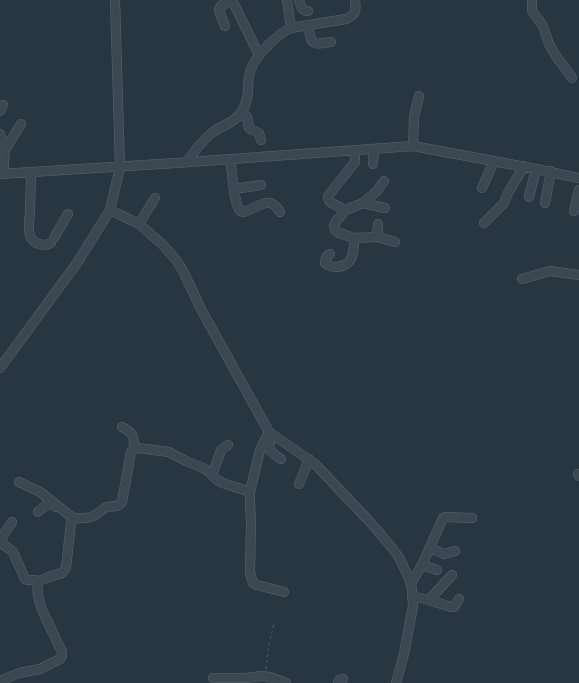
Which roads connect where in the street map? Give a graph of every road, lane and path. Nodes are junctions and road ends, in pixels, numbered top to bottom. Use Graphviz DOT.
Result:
graph roads {
  1 [pos="115,0"];
  2 [pos="232,0"];
  3 [pos="287,0"];
  4 [pos="299,0"];
  5 [pos="355,0"];
  6 [pos="532,0"];
  7 [pos="308,11"];
  8 [pos="308,25"];
  9 [pos="225,26"];
  10 [pos="290,28"];
  11 [pos="331,42"];
  12 [pos="259,55"];
  13 [pos="572,78"];
  14 [pos="419,96"];
  15 [pos="242,112"];
  16 [pos="21,124"];
  17 [pos="0,134"];
  18 [pos="261,140"];
  19 [pos="413,146"];
  20 [pos="374,149"];
  21 [pos="5,150"];
  22 [pos="354,151"];
  23 [pos="230,159"];
  24 [pos="494,161"];
  25 [pos="187,162"];
  26 [pos="373,164"];
  27 [pos="120,166"];
  28 [pos="524,166"];
  29 [pos="536,169"];
  30 [pos="31,172"];
  31 [pos="551,172"];
  32 [pos="1,174"];
  33 [pos="579,178"];
  34 [pos="384,181"];
  35 [pos="261,184"];
  36 [pos="482,188"];
  37 [pos="234,189"];
  38 [pos="579,190"];
  39 [pos="529,197"];
  40 [pos="155,198"];
  41 [pos="364,203"];
  42 [pos="544,203"];
  43 [pos="385,208"];
  44 [pos="110,210"];
  45 [pos="343,211"];
  46 [pos="574,211"];
  47 [pos="280,212"];
  48 [pos="68,214"];
  49 [pos="484,223"];
  50 [pos="139,224"];
  51 [pos="378,224"];
  52 [pos="378,237"];
  53 [pos="354,238"];
  54 [pos="395,242"];
  55 [pos="330,254"];
  56 [pos="579,275"];
  57 [pos="522,279"];
  58 [pos="0,368"];
  59 [pos="122,427"];
  60 [pos="271,433"];
  61 [pos="228,445"];
  62 [pos="134,449"];
  63 [pos="309,459"];
  64 [pos="281,460"];
  65 [pos="212,475"];
  66 [pos="19,482"];
  67 [pos="299,484"];
  68 [pos="250,492"];
  69 [pos="38,512"];
  70 [pos="472,518"];
  71 [pos="73,519"];
  72 [pos="12,522"];
  73 [pos="430,548"];
  74 [pos="456,551"];
  75 [pos="422,565"];
  76 [pos="437,570"];
  77 [pos="452,575"];
  78 [pos="38,583"];
  79 [pos="411,583"];
  80 [pos="284,592"];
  81 [pos="412,596"];
  82 [pos="459,599"];
  83 [pos="429,600"];
  84 [pos="274,622"];
  85 [pos="265,676"];
  86 [pos="212,678"];
  87 [pos="245,680"];
  88 [pos="2,682"];
  89 [pos="286,683"];
  90 [pos="396,683"];
  1 -- 27 [label="street"];
  2 -- 9 [label="street"];
  2 -- 12 [label="street"];
  3 -- 10 [label="street"];
  4 -- 7 [label="street"];
  5 -- 8 [label="street"];
  6 -- 13 [label="street"];
  8 -- 10 [label="street"];
  8 -- 11 [label="street"];
  10 -- 12 [label="street"];
  12 -- 15 [label="street"];
  14 -- 19 [label="street"];
  15 -- 18 [label="street"];
  15 -- 25 [label="street"];
  16 -- 21 [label="street"];
  17 -- 21 [label="street"];
  19 -- 20 [label="street"];
  19 -- 24 [label="street"];
  20 -- 22 [label="street"];
  20 -- 26 [label="street"];
  21 -- 32 [label="street"];
  22 -- 23 [label="street"];
  22 -- 45 [label="street"];
  23 -- 25 [label="street"];
  23 -- 37 [label="street"];
  24 -- 28 [label="street"];
  24 -- 36 [label="street"];
  25 -- 27 [label="street"];
  27 -- 30 [label="street"];
  27 -- 44 [label="street"];
  28 -- 29 [label="street"];
  28 -- 49 [label="street"];
  29 -- 31 [label="street"];
  29 -- 39 [label="street"];
  30 -- 32 [label="street"];
  30 -- 48 [label="street"];
  31 -- 33 [label="street"];
  31 -- 42 [label="street"];
  34 -- 41 [label="street"];
  35 -- 37 [label="street"];
  37 -- 47 [label="street"];
  38 -- 46 [label="street"];
  40 -- 50 [label="street"];
  41 -- 43 [label="street"];
  41 -- 45 [label="street"];
  44 -- 50 [label="street"];
  44 -- 58 [label="street"];
  45 -- 53 [label="street"];
  50 -- 60 [label="street"];
  51 -- 52 [label="street"];
  52 -- 53 [label="street"];
  52 -- 54 [label="street"];
  53 -- 55 [label="street"];
  56 -- 57 [label="street"];
  59 -- 62 [label="street"];
  60 -- 63 [label="street"];
  60 -- 64 [label="street"];
  60 -- 68 [label="street"];
  61 -- 65 [label="street"];
  62 -- 65 [label="street"];
  62 -- 71 [label="street"];
  63 -- 67 [label="street"];
  63 -- 79 [label="street"];
  65 -- 68 [label="street"];
  66 -- 71 [label="street"];
  68 -- 80 [label="street"];
  69 -- 71 [label="street"];
  70 -- 73 [label="street"];
  71 -- 78 [label="street"];
  72 -- 78 [label="street"];
  73 -- 74 [label="street"];
  73 -- 75 [label="street"];
  75 -- 76 [label="street"];
  75 -- 79 [label="street"];
  77 -- 83 [label="street"];
  78 -- 88 [label="street"];
  79 -- 81 [label="street"];
  81 -- 83 [label="street"];
  81 -- 90 [label="street"];
  82 -- 83 [label="street"];
  84 -- 85 [label="path"];
  85 -- 87 [label="street"];
  85 -- 89 [label="street"];
  86 -- 87 [label="street"];
}
